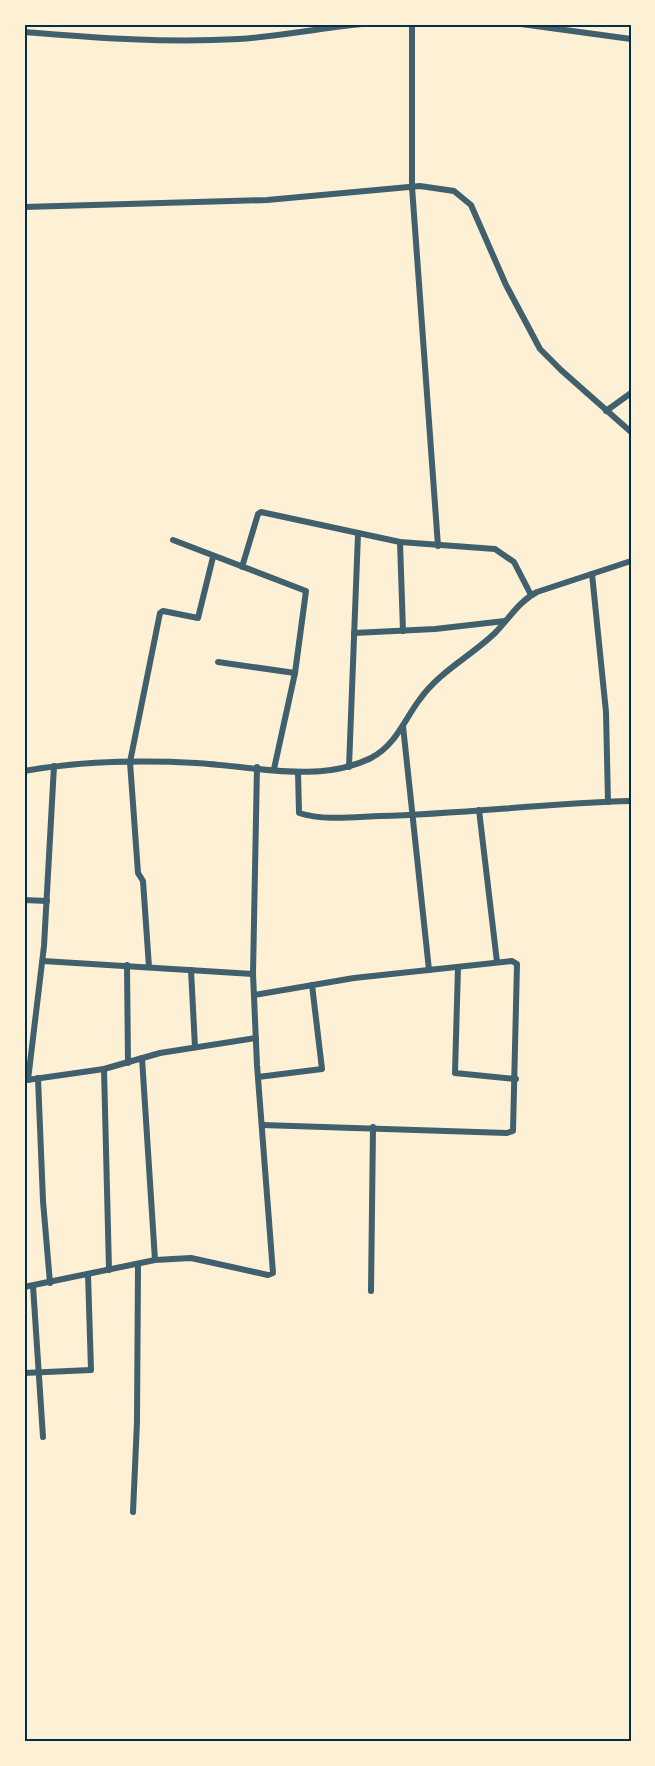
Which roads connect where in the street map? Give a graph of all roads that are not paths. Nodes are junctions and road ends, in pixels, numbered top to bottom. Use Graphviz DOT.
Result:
graph roads {
  1 [pos="362,24"];
  2 [pos="412,24"];
  3 [pos="521,24"];
  4 [pos="24,32"];
  5 [pos="631,39"];
  6 [pos="412,187"];
  7 [pos="24,207"];
  8 [pos="631,393"];
  9 [pos="606,411"];
  10 [pos="631,432"];
  11 [pos="358,534"];
  12 [pos="173,540"];
  13 [pos="400,542"];
  14 [pos="438,546"];
  15 [pos="213,557"];
  16 [pos="631,561"];
  17 [pos="242,567"];
  18 [pos="592,574"];
  19 [pos="531,595"];
  20 [pos="505,621"];
  21 [pos="403,631"];
  22 [pos="354,633"];
  23 [pos="218,662"];
  24 [pos="294,674"];
  25 [pos="403,726"];
  26 [pos="129,762"];
  27 [pos="54,766"];
  28 [pos="258,767"];
  29 [pos="349,767"];
  30 [pos="274,770"];
  31 [pos="24,771"];
  32 [pos="298,772"];
  33 [pos="631,801"];
  34 [pos="608,802"];
  35 [pos="479,810"];
  36 [pos="412,815"];
  37 [pos="24,900"];
  38 [pos="47,901"];
  39 [pos="42,961"];
  40 [pos="497,962"];
  41 [pos="128,965"];
  42 [pos="149,967"];
  43 [pos="458,967"];
  44 [pos="191,970"];
  45 [pos="429,970"];
  46 [pos="253,974"];
  47 [pos="312,985"];
  48 [pos="254,995"];
  49 [pos="256,1038"];
  50 [pos="195,1047"];
  51 [pos="142,1058"];
  52 [pos="128,1063"];
  53 [pos="104,1070"];
  54 [pos="258,1077"];
  55 [pos="38,1078"];
  56 [pos="516,1079"];
  57 [pos="26,1080"];
  58 [pos="262,1125"];
  59 [pos="373,1127"];
  60 [pos="155,1260"];
  61 [pos="138,1264"];
  62 [pos="109,1270"];
  63 [pos="88,1274"];
  64 [pos="50,1283"];
  65 [pos="33,1286"];
  66 [pos="24,1287"];
  67 [pos="371,1291"];
  68 [pos="39,1372"];
  69 [pos="24,1373"];
  70 [pos="43,1437"];
  71 [pos="133,1512"];
  1 -- 4 [label="street"];
  2 -- 6 [label="street"];
  3 -- 5 [label="street"];
  6 -- 7 [label="street"];
  6 -- 9 [label="street"];
  6 -- 14 [label="street"];
  8 -- 9 [label="street"];
  9 -- 10 [label="street"];
  11 -- 13 [label="street"];
  11 -- 17 [label="street"];
  11 -- 22 [label="street"];
  12 -- 15 [label="street"];
  13 -- 14 [label="street"];
  13 -- 21 [label="street"];
  14 -- 19 [label="street"];
  15 -- 17 [label="street"];
  15 -- 26 [label="street"];
  16 -- 18 [label="street"];
  17 -- 24 [label="street"];
  18 -- 19 [label="street"];
  18 -- 34 [label="street"];
  19 -- 20 [label="street"];
  20 -- 21 [label="street"];
  20 -- 25 [label="street"];
  21 -- 22 [label="street"];
  22 -- 29 [label="street"];
  23 -- 24 [label="street"];
  24 -- 30 [label="street"];
  25 -- 29 [label="street"];
  25 -- 36 [label="street"];
  26 -- 27 [label="street"];
  26 -- 28 [label="street"];
  26 -- 42 [label="street"];
  27 -- 31 [label="street"];
  27 -- 38 [label="street"];
  28 -- 30 [label="street"];
  28 -- 46 [label="street"];
  29 -- 32 [label="street"];
  30 -- 32 [label="street"];
  32 -- 36 [label="street"];
  33 -- 34 [label="street"];
  34 -- 35 [label="street"];
  35 -- 36 [label="street"];
  35 -- 40 [label="street"];
  36 -- 45 [label="street"];
  37 -- 38 [label="street"];
  38 -- 39 [label="street"];
  39 -- 41 [label="street"];
  39 -- 57 [label="street"];
  40 -- 43 [label="street"];
  40 -- 56 [label="street"];
  41 -- 42 [label="street"];
  41 -- 52 [label="street"];
  42 -- 44 [label="street"];
  43 -- 45 [label="street"];
  43 -- 56 [label="street"];
  44 -- 46 [label="street"];
  44 -- 50 [label="street"];
  45 -- 47 [label="street"];
  46 -- 48 [label="street"];
  47 -- 48 [label="street"];
  47 -- 54 [label="street"];
  48 -- 49 [label="street"];
  49 -- 50 [label="street"];
  49 -- 54 [label="street"];
  50 -- 51 [label="street"];
  51 -- 52 [label="street"];
  51 -- 60 [label="street"];
  52 -- 53 [label="street"];
  53 -- 55 [label="street"];
  53 -- 62 [label="street"];
  54 -- 58 [label="street"];
  55 -- 57 [label="street"];
  55 -- 64 [label="street"];
  56 -- 59 [label="street"];
  58 -- 59 [label="street"];
  58 -- 60 [label="street"];
  59 -- 67 [label="street"];
  60 -- 61 [label="street"];
  61 -- 62 [label="street"];
  61 -- 71 [label="street"];
  62 -- 63 [label="street"];
  63 -- 64 [label="street"];
  63 -- 68 [label="street"];
  64 -- 65 [label="street"];
  65 -- 66 [label="street"];
  65 -- 68 [label="street"];
  68 -- 69 [label="street"];
  68 -- 70 [label="street"];
}
